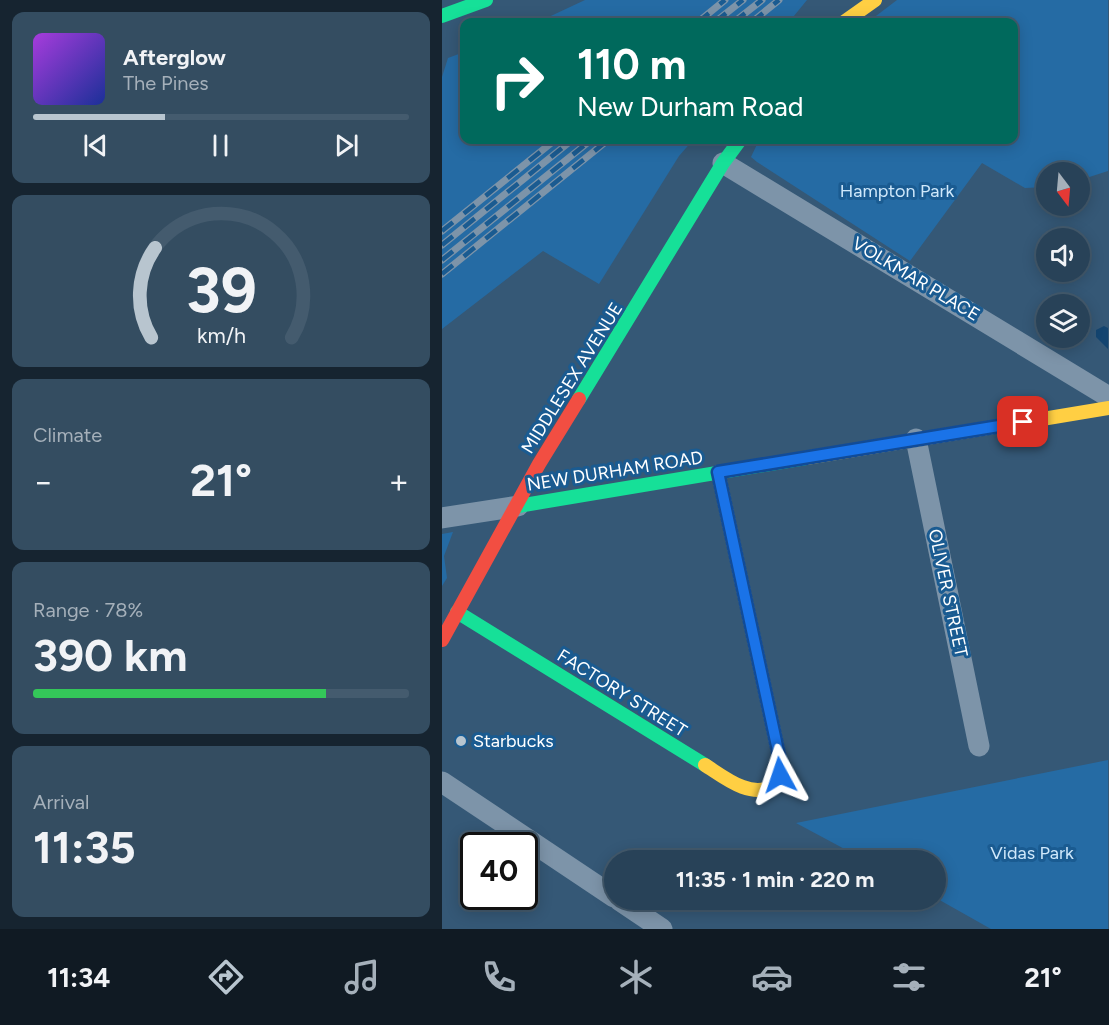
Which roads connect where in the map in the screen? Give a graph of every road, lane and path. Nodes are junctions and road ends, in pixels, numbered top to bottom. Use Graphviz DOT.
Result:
graph roads {
  1 [pos="486,0"];
  2 [pos="875,0"];
  3 [pos="442,15"];
  4 [pos="850,18"];
  5 [pos="737,144"];
  6 [pos="723,163"];
  7 [pos="1108,397"];
  8 [pos="1108,408"];
  9 [pos="916,440"];
  10 [pos="718,472"];
  11 [pos="518,506"];
  12 [pos="442,518"];
  13 [pos="457,612"];
  14 [pos="442,640"];
  15 [pos="979,746"];
  16 [pos="442,782"];
  17 [pos="604,890"];
  18 [pos="634,910"];
  19 [pos="662,929"];
  1 -- 3 [label="street"];
  2 -- 4 [label="street"];
  5 -- 6 [label="street, MIDDLESEX AVENUE"];
  6 -- 7 [label="street, VOLKMAR PLACE"];
  6 -- 11 [label="street, MIDDLESEX AVENUE"];
  8 -- 9 [label="street, NEW DURHAM ROAD"];
  9 -- 10 [label="street, NEW DURHAM ROAD"];
  9 -- 15 [label="street, OLIVER STREET"];
  10 -- 11 [label="street, NEW DURHAM ROAD"];
  10 -- 13 [label="street, FACTORY STREET"];
  11 -- 12 [label="street"];
  11 -- 13 [label="street, MIDDLESEX AVENUE"];
  13 -- 14 [label="street, MIDDLESEX AVENUE"];
  16 -- 17 [label="street"];
  18 -- 19 [label="street"];
}
